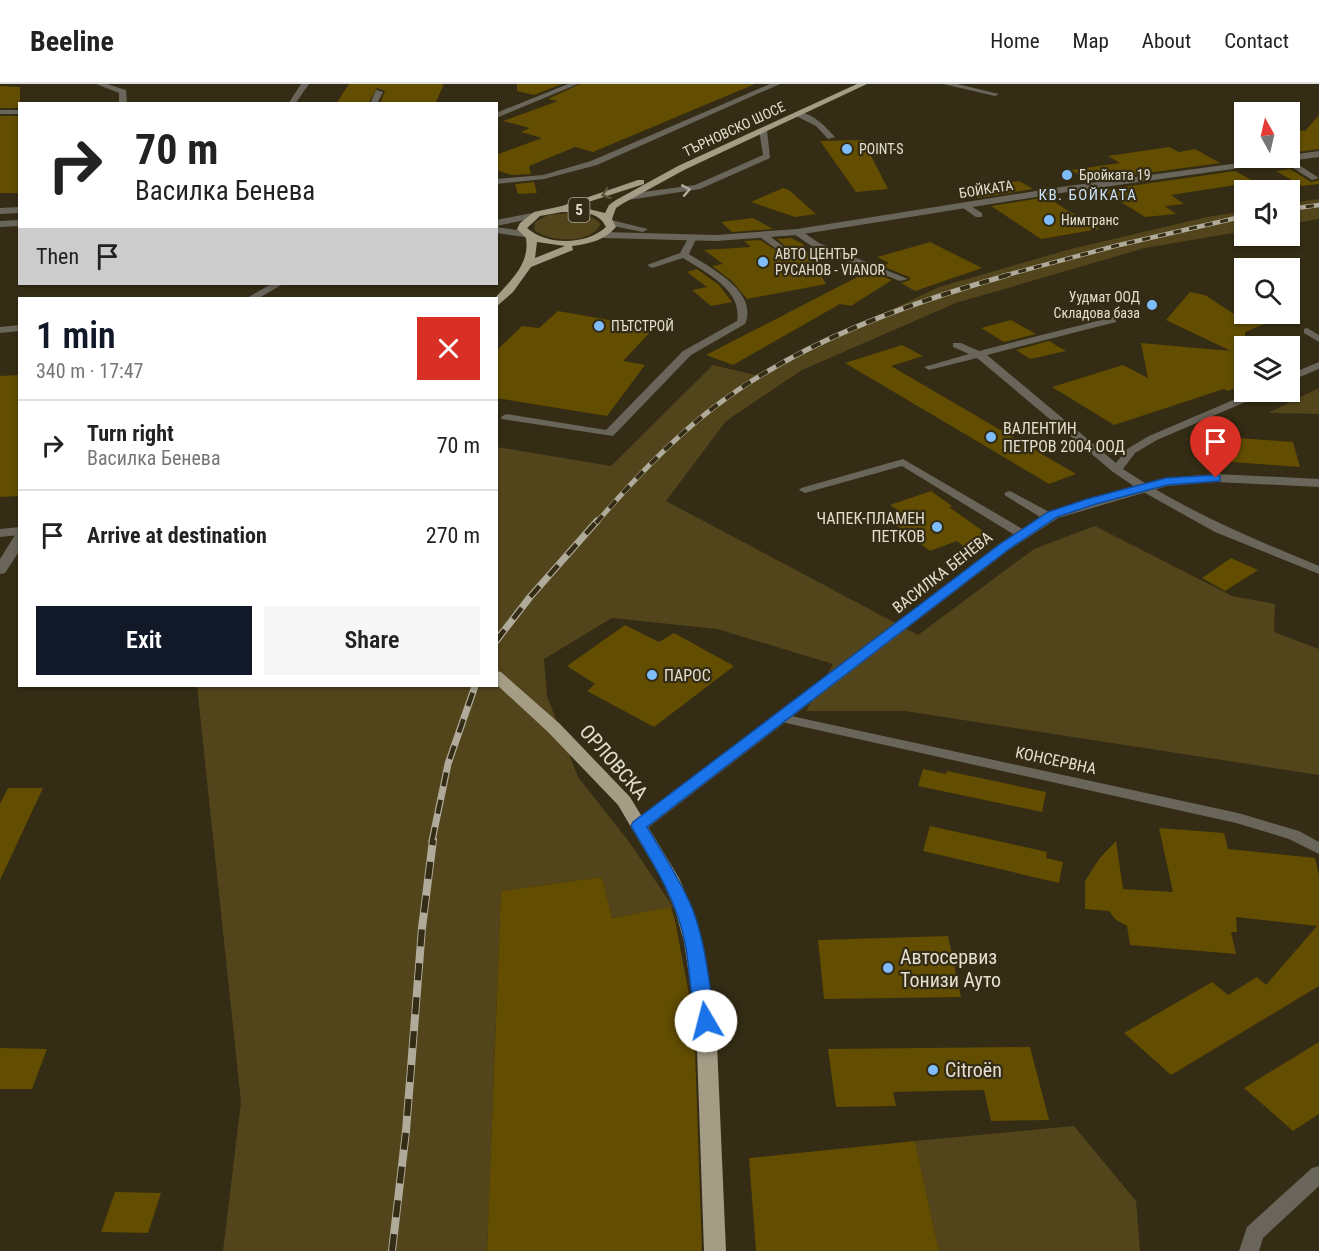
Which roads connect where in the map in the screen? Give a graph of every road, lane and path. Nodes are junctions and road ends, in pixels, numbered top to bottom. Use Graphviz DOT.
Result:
graph roads {
  1 [pos="100,84"];
  2 [pos="305,84"];
  3 [pos="574,84"];
  4 [pos="776,84"];
  5 [pos="863,84"];
  6 [pos="947,84"];
  7 [pos="379,92"];
  8 [pos="995,94"];
  9 [pos="123,102"];
  10 [pos="292,102"];
  11 [pos="374,102"];
  12 [pos="0,112"];
  13 [pos="18,112"];
  14 [pos="799,114"];
  15 [pos="498,115"];
  16 [pos="763,130"];
  17 [pos="831,137"];
  18 [pos="1319,154"];
  19 [pos="1300,157"];
  20 [pos="1234,167"];
  21 [pos="681,168"];
  22 [pos="1299,168"];
  23 [pos="1315,178"];
  24 [pos="498,182"];
  25 [pos="628,197"];
  26 [pos="966,206"];
  27 [pos="18,210"];
  28 [pos="0,211"];
  29 [pos="549,211"];
  30 [pos="980,215"];
  31 [pos="532,216"];
  32 [pos="609,221"];
  33 [pos="18,223"];
  34 [pos="498,223"];
  35 [pos="0,224"];
  36 [pos="498,230"];
  37 [pos="797,232"];
  38 [pos="528,235"];
  39 [pos="764,236"];
  40 [pos="599,237"];
  41 [pos="693,237"];
  42 [pos="784,250"];
  43 [pos="684,255"];
  44 [pos="528,265"];
  45 [pos="652,265"];
  46 [pos="903,279"];
  47 [pos="275,285"];
  48 [pos="254,297"];
  49 [pos="498,302"];
  50 [pos="1113,320"];
  51 [pos="18,328"];
  52 [pos="0,330"];
  53 [pos="1307,331"];
  54 [pos="1319,339"];
  55 [pos="957,345"];
  56 [pos="980,355"];
  57 [pos="1319,365"];
  58 [pos="929,368"];
  59 [pos="1300,374"];
  60 [pos="1237,402"];
  61 [pos="506,417"];
  62 [pos="1117,470"];
  63 [pos="1319,483"];
  64 [pos="1142,488"];
  65 [pos="805,490"];
  66 [pos="1010,494"];
  67 [pos="1049,517"];
  68 [pos="18,531"];
  69 [pos="0,533"];
  70 [pos="1022,534"];
  71 [pos="18,541"];
  72 [pos="0,570"];
  73 [pos="1319,570"];
  74 [pos="498,677"];
  75 [pos="782,718"];
  76 [pos="639,826"];
  77 [pos="1319,849"];
  78 [pos="1319,1174"];
  79 [pos="715,1251"];
  80 [pos="1250,1251"];
  1 -- 9 [label="lane"];
  2 -- 10 [label="lane"];
  3 -- 15 [label="lane"];
  4 -- 24 [label="lane"];
  5 -- 14 [label="main road, ТЪРНОВСКО ШОСЕ / 5"];
  6 -- 8 [label="lane"];
  7 -- 11 [label="lane"];
  12 -- 13 [label="lane"];
  14 -- 16 [label="main road, ТЪРНОВСКО ШОСЕ / 5"];
  14 -- 17 [label="lane"];
  16 -- 21 [label="main road, ТЪРНОВСКО ШОСЕ / 5"];
  25 -- 16 [label="lane, one-way"];
  18 -- 19 [label="street, БОЙКАТА"];
  20 -- 26 [label="street, БОЙКАТА"];
  21 -- 25 [label="main road, ТЪРНОВСКО ШОСЕ / 5"];
  21 -- 29 [label="main road, ТЪРНОВСКО ШОСЕ / 5, one-way"];
  22 -- 23 [label="lane"];
  25 -- 32 [label="main road, ТЪРНОВСКО ШОСЕ / 5"];
  26 -- 30 [label="lane"];
  26 -- 37 [label="street, БОЙКАТА"];
  27 -- 28 [label="lane"];
  29 -- 31 [label="main road, 5"];
  29 -- 32 [label="main road, 5"];
  31 -- 34 [label="street"];
  31 -- 38 [label="main road"];
  32 -- 40 [label="main road, 5"];
  32 -- 41 [label="street, БОЙКАТА"];
  33 -- 35 [label="street"];
  36 -- 38 [label="street"];
  37 -- 39 [label="street, БОЙКАТА"];
  37 -- 46 [label="lane"];
  38 -- 40 [label="main road, 5"];
  38 -- 44 [label="main road"];
  39 -- 41 [label="street, БОЙКАТА"];
  39 -- 42 [label="lane"];
  40 -- 41 [label="street, БОЙКАТА"];
  40 -- 44 [label="main road, 5"];
  41 -- 43 [label="lane"];
  43 -- 45 [label="lane"];
  43 -- 61 [label="lane"];
  44 -- 49 [label="main road, 5"];
  47 -- 48 [label="street"];
  50 -- 56 [label="lane"];
  51 -- 52 [label="lane"];
  53 -- 54 [label="lane"];
  55 -- 56 [label="lane"];
  56 -- 58 [label="lane"];
  56 -- 62 [label="lane"];
  57 -- 59 [label="lane"];
  60 -- 62 [label="lane"];
  62 -- 64 [label="lane"];
  63 -- 64 [label="street, ВАСИЛКА БЕНЕВА"];
  64 -- 67 [label="street, ВАСИЛКА БЕНЕВА"];
  64 -- 73 [label="lane"];
  65 -- 70 [label="lane"];
  66 -- 67 [label="lane"];
  67 -- 70 [label="street, ВАСИЛКА БЕНЕВА"];
  68 -- 69 [label="lane"];
  70 -- 75 [label="street, ВАСИЛКА БЕНЕВА"];
  71 -- 72 [label="street"];
  74 -- 76 [label="main road, ОРЛОВСКА"];
  75 -- 76 [label="street, ВАСИЛКА БЕНЕВА"];
  75 -- 77 [label="lane, КОНСЕРВНА"];
  76 -- 79 [label="main road, ОРЛОВСКА"];
  78 -- 80 [label="lane"];
}
